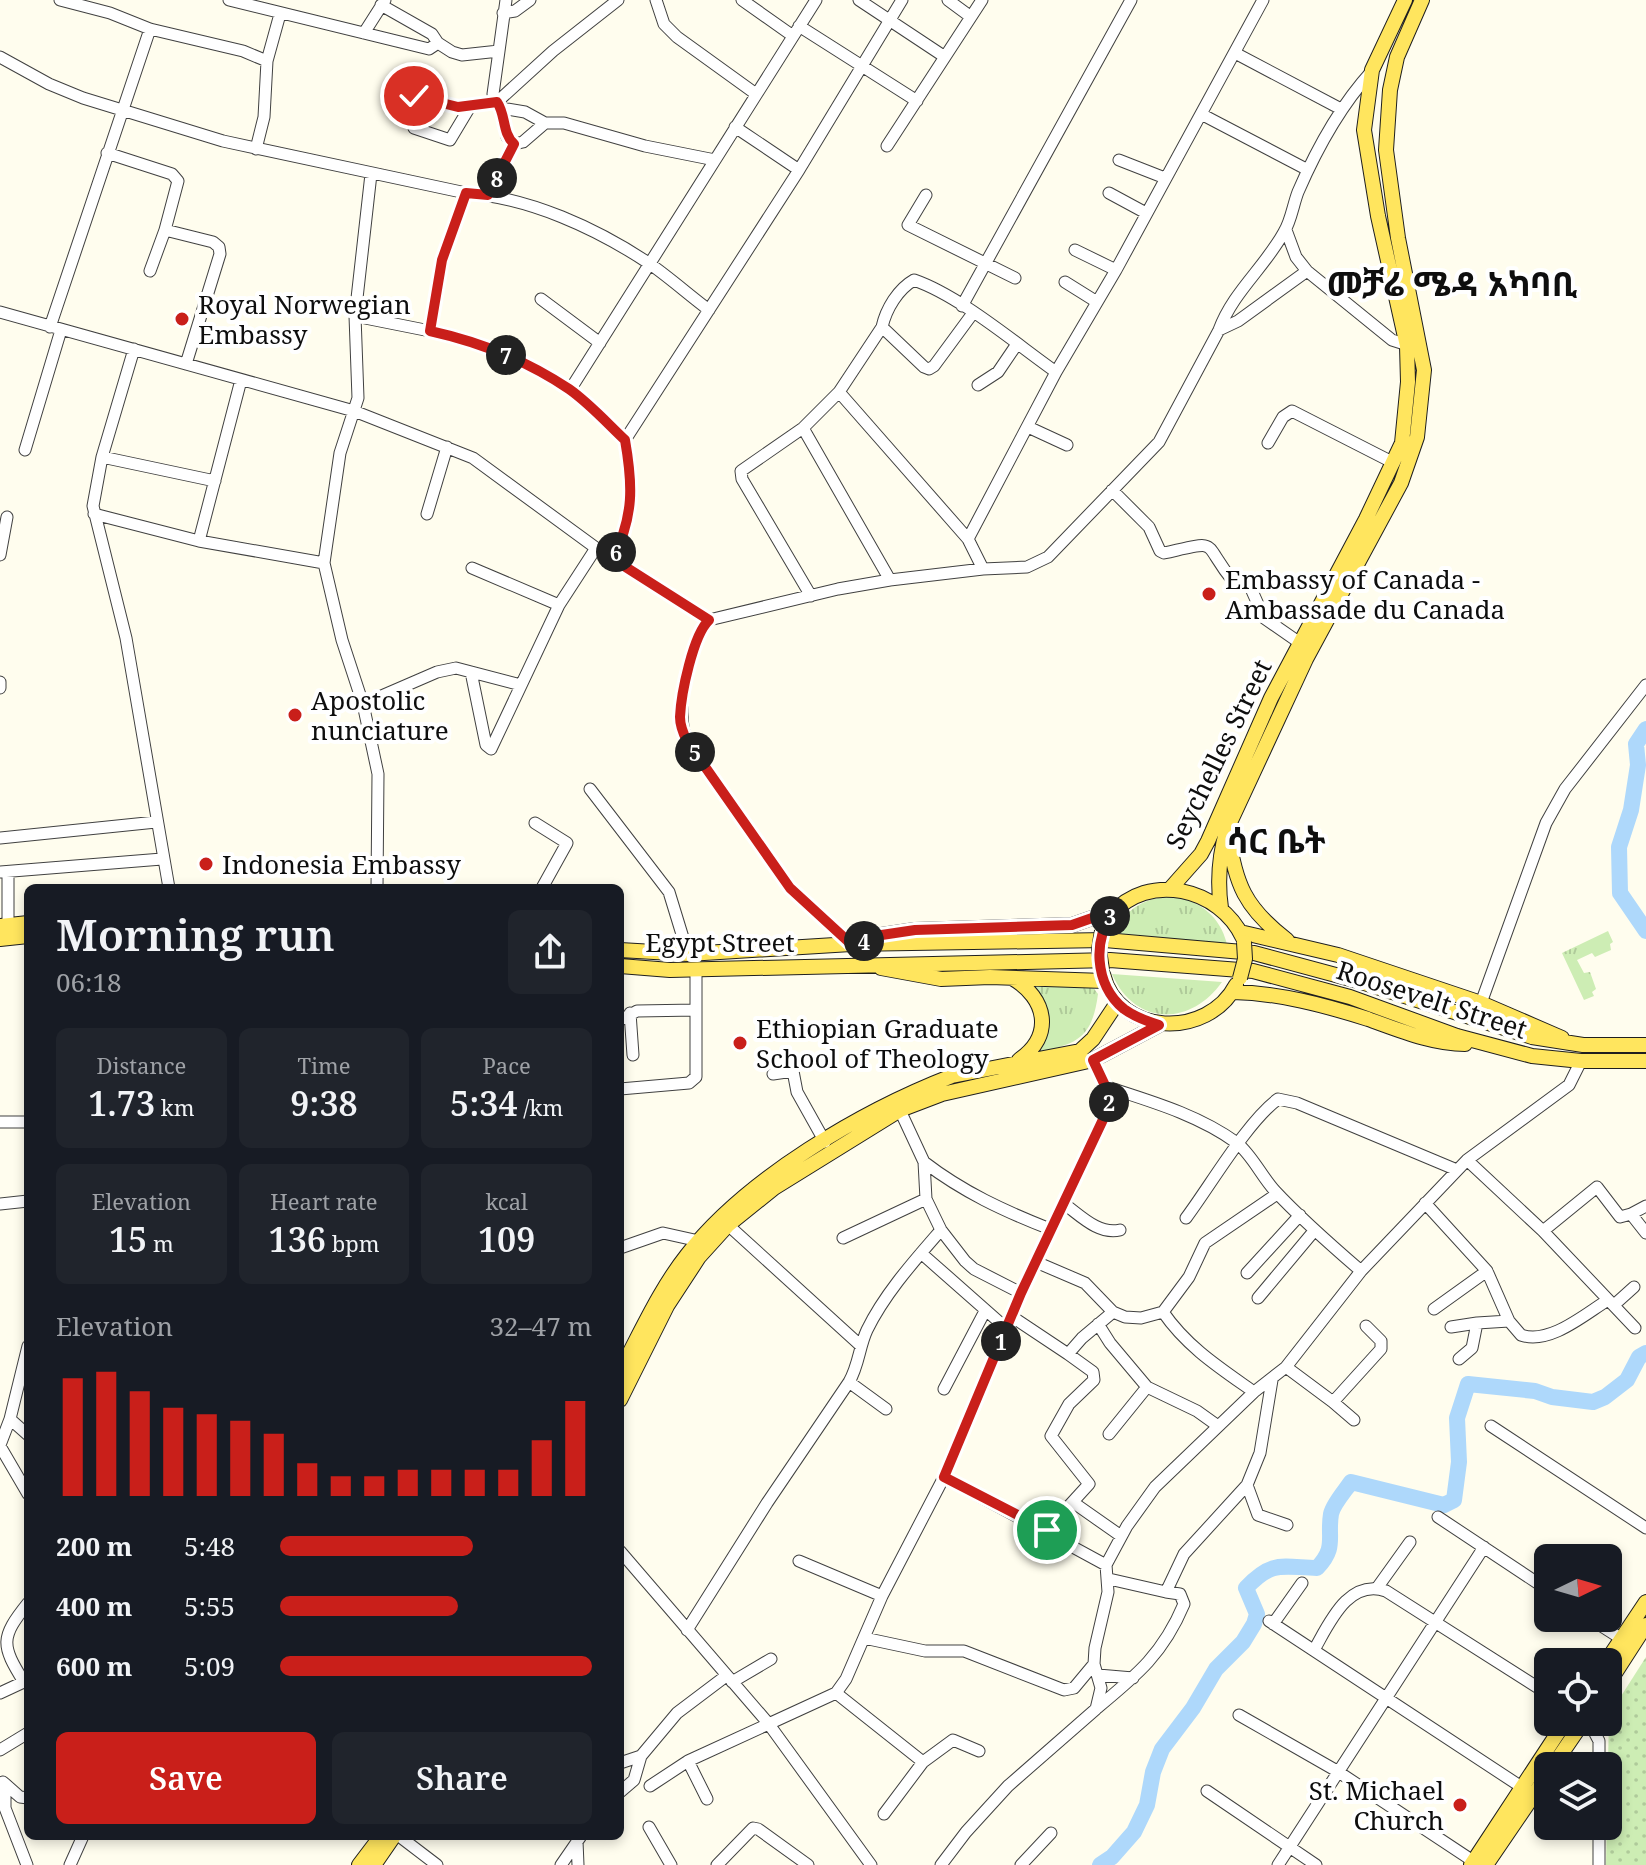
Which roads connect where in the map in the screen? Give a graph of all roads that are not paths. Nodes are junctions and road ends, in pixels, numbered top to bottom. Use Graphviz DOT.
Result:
graph roads {
  1 [pos="60,0"];
  2 [pos="229,0"];
  3 [pos="506,0"];
  4 [pos="530,0"];
  5 [pos="618,0"];
  6 [pos="656,0"];
  7 [pos="742,0"];
  8 [pos="816,0"];
  9 [pos="859,0"];
  10 [pos="902,0"];
  11 [pos="948,0"];
  12 [pos="982,0"];
  13 [pos="1131,0"];
  14 [pos="1263,0"];
  15 [pos="1405,0"];
  16 [pos="1422,0"];
  17 [pos="383,2"];
  18 [pos="503,13"];
  19 [pos="280,14"];
  20 [pos="971,17"];
  21 [pos="889,20"];
  22 [pos="150,29"];
  23 [pos="796,31"];
  24 [pos="364,33"];
  25 [pos="438,43"];
  26 [pos="499,51"];
  27 [pos="1235,53"];
  28 [pos="0,57"];
  29 [pos="945,57"];
  30 [pos="267,61"];
  31 [pos="861,64"];
  32 [pos="1372,70"];
  33 [pos="756,94"];
  34 [pos="414,96"];
  35 [pos="917,101"];
  36 [pos="471,105"];
  37 [pos="499,105"];
  38 [pos="1341,109"];
  39 [pos="122,111"];
  40 [pos="1201,114"];
  41 [pos="545,123"];
  42 [pos="735,127"];
  43 [pos="414,128"];
  44 [pos="514,144"];
  45 [pos="887,146"];
  46 [pos="256,149"];
  47 [pos="107,153"];
  48 [pos="715,160"];
  49 [pos="1119,160"];
  50 [pos="799,170"];
  51 [pos="1308,170"];
  52 [pos="371,174"];
  53 [pos="1165,178"];
  54 [pos="466,193"];
  55 [pos="1109,193"];
  56 [pos="488,195"];
  57 [pos="926,195"];
  58 [pos="1146,213"];
  59 [pos="165,230"];
  60 [pos="1286,230"];
  61 [pos="1075,250"];
  62 [pos="649,264"];
  63 [pos="985,264"];
  64 [pos="1116,270"];
  65 [pos="150,271"];
  66 [pos="1307,271"];
  67 [pos="1015,278"];
  68 [pos="1065,282"];
  69 [pos="541,299"];
  70 [pos="1097,302"];
  71 [pos="962,306"];
  72 [pos="709,310"];
  73 [pos="0,312"];
  74 [pos="973,313"];
  75 [pos="355,316"];
  76 [pos="882,327"];
  77 [pos="55,328"];
  78 [pos="1219,330"];
  79 [pos="430,331"];
  80 [pos="600,343"];
  81 [pos="1017,344"];
  82 [pos="1414,347"];
  83 [pos="134,349"];
  84 [pos="186,364"];
  85 [pos="1056,372"];
  86 [pos="241,380"];
  87 [pos="978,385"];
  88 [pos="570,390"];
  89 [pos="839,392"];
  90 [pos="354,411"];
  91 [pos="1028,427"];
  92 [pos="803,428"];
  93 [pos="625,440"];
  94 [pos="1268,443"];
  95 [pos="1067,445"];
  96 [pos="447,447"];
  97 [pos="25,450"];
  98 [pos="102,457"];
  99 [pos="1394,463"];
  100 [pos="215,481"];
  101 [pos="1112,490"];
  102 [pos="94,514"];
  103 [pos="427,514"];
  104 [pos="7,517"];
  105 [pos="968,539"];
  106 [pos="1,540"];
  107 [pos="199,541"];
  108 [pos="596,548"];
  109 [pos="0,555"];
  110 [pos="613,559"];
  111 [pos="324,563"];
  112 [pos="472,568"];
  113 [pos="983,569"];
  114 [pos="890,580"];
  115 [pos="811,596"];
  116 [pos="559,605"];
  117 [pos="709,620"];
  118 [pos="1300,643"];
  119 [pos="471,672"];
  120 [pos="0,682"];
  121 [pos="521,685"];
  122 [pos="1646,685"];
  123 [pos="0,688"];
  124 [pos="363,704"];
  125 [pos="590,789"];
  126 [pos="156,822"];
  127 [pos="535,823"];
  128 [pos="1227,829"];
  129 [pos="0,838"];
  130 [pos="162,859"];
  131 [pos="4,872"];
  132 [pos="168,884"];
  133 [pos="377,884"];
  134 [pos="544,884"];
  135 [pos="1170,889"];
  136 [pos="1221,908"];
  137 [pos="1115,910"];
  138 [pos="24,923"];
  139 [pos="4,925"];
  140 [pos="24,936"];
  141 [pos="0,939"];
  142 [pos="1290,942"];
  143 [pos="1246,943"];
  144 [pos="853,944"];
  145 [pos="624,950"];
  146 [pos="688,954"];
  147 [pos="869,964"];
  148 [pos="624,966"];
  149 [pos="696,970"];
  150 [pos="1246,974"];
  151 [pos="1103,976"];
  152 [pos="1011,978"];
  153 [pos="1233,992"];
  154 [pos="1117,1003"];
  155 [pos="1481,1003"];
  156 [pos="696,1010"];
  157 [pos="625,1017"];
  158 [pos="1159,1025"];
  159 [pos="1482,1043"];
  160 [pos="1570,1043"];
  161 [pos="1646,1045"];
  162 [pos="633,1055"];
  163 [pos="1093,1060"];
  164 [pos="1581,1061"];
  165 [pos="1646,1061"];
  166 [pos="1015,1062"];
  167 [pos="773,1074"];
  168 [pos="1107,1087"];
  169 [pos="624,1089"];
  170 [pos="898,1105"];
  171 [pos="0,1122"];
  172 [pos="24,1122"];
  173 [pos="825,1142"];
  174 [pos="1239,1145"];
  175 [pos="1467,1160"];
  176 [pos="924,1162"];
  177 [pos="1457,1170"];
  178 [pos="770,1184"];
  179 [pos="1277,1194"];
  180 [pos="926,1199"];
  181 [pos="24,1201"];
  182 [pos="1063,1203"];
  183 [pos="1425,1203"];
  184 [pos="0,1204"];
  185 [pos="1646,1206"];
  186 [pos="1631,1214"];
  187 [pos="1300,1215"];
  188 [pos="1186,1218"];
  189 [pos="728,1225"];
  190 [pos="1050,1229"];
  191 [pos="941,1230"];
  192 [pos="1120,1230"];
  193 [pos="1314,1231"];
  194 [pos="1543,1231"];
  195 [pos="1646,1233"];
  196 [pos="843,1238"];
  197 [pos="699,1241"];
  198 [pos="624,1247"];
  199 [pos="921,1253"];
  200 [pos="1036,1262"];
  201 [pos="1361,1271"];
  202 [pos="1487,1271"];
  203 [pos="1247,1273"];
  204 [pos="1634,1287"];
  205 [pos="1021,1293"];
  206 [pos="1258,1298"];
  207 [pos="1611,1303"];
  208 [pos="1434,1309"];
  209 [pos="985,1311"];
  210 [pos="1113,1312"];
  211 [pos="1163,1312"];
  212 [pos="1509,1321"];
  213 [pos="1009,1322"];
  214 [pos="1477,1323"];
  215 [pos="1098,1324"];
  216 [pos="1366,1326"];
  217 [pos="1451,1327"];
  218 [pos="1635,1328"];
  219 [pos="861,1346"];
  220 [pos="1068,1354"];
  221 [pos="1459,1359"];
  222 [pos="24,1362"];
  223 [pos="624,1364"];
  224 [pos="1286,1367"];
  225 [pos="1272,1380"];
  226 [pos="849,1382"];
  227 [pos="1147,1387"];
  228 [pos="944,1389"];
  229 [pos="624,1392"];
  230 [pos="1254,1392"];
  231 [pos="1333,1402"];
  232 [pos="886,1409"];
  233 [pos="10,1419"];
  234 [pos="1354,1420"];
  235 [pos="1218,1426"];
  236 [pos="1491,1426"];
  237 [pos="24,1431"];
  238 [pos="1109,1434"];
  239 [pos="0,1446"];
  240 [pos="944,1477"];
  241 [pos="1247,1485"];
  242 [pos="24,1487"];
  243 [pos="1074,1503"];
  244 [pos="1438,1517"];
  245 [pos="1287,1525"];
  246 [pos="1646,1528"];
  247 [pos="1047,1530"];
  248 [pos="1121,1536"];
  249 [pos="1410,1542"];
  250 [pos="1484,1547"];
  251 [pos="624,1556"];
  252 [pos="799,1561"];
  253 [pos="1106,1565"];
  254 [pos="1109,1579"];
  255 [pos="1534,1581"];
  256 [pos="1302,1583"];
  257 [pos="1377,1588"];
  258 [pos="1166,1592"];
  259 [pos="882,1596"];
  260 [pos="1646,1602"];
  261 [pos="24,1608"];
  262 [pos="1436,1623"];
  263 [pos="1646,1625"];
  264 [pos="687,1630"];
  265 [pos="1611,1632"];
  266 [pos="864,1638"];
  267 [pos="1622,1639"];
  268 [pos="1616,1648"];
  269 [pos="1314,1650"];
  270 [pos="771,1659"];
  271 [pos="1622,1662"];
  272 [pos="1096,1670"];
  273 [pos="24,1678"];
  274 [pos="1133,1678"];
  275 [pos="729,1679"];
  276 [pos="24,1682"];
  277 [pos="1534,1685"];
  278 [pos="0,1693"];
  279 [pos="836,1693"];
  280 [pos="1386,1697"];
  281 [pos="1096,1709"];
  282 [pos="1239,1715"];
  283 [pos="768,1723"];
  284 [pos="24,1735"];
  285 [pos="1556,1736"];
  286 [pos="0,1750"];
  287 [pos="979,1751"];
  288 [pos="641,1756"];
  289 [pos="688,1761"];
  290 [pos="624,1762"];
  291 [pos="923,1762"];
  292 [pos="1337,1771"];
  293 [pos="2,1781"];
  294 [pos="650,1786"];
  295 [pos="1523,1788"];
  296 [pos="624,1789"];
  297 [pos="1207,1791"];
  298 [pos="1534,1792"];
  299 [pos="24,1798"];
  300 [pos="707,1799"];
  301 [pos="884,1814"];
  302 [pos="649,1827"];
  303 [pos="1051,1833"];
  304 [pos="81,1840"];
  305 [pos="378,1840"];
  306 [pos="393,1840"];
  307 [pos="402,1840"];
  308 [pos="577,1840"];
  309 [pos="578,1840"];
  310 [pos="1599,1840"];
  311 [pos="1290,1848"];
  312 [pos="438,1864"];
  313 [pos="1477,1864"];
  314 [pos="27,1865"];
  315 [pos="70,1865"];
  316 [pos="359,1865"];
  317 [pos="374,1865"];
  318 [pos="561,1865"];
  319 [pos="578,1865"];
  320 [pos="671,1865"];
  321 [pos="717,1865"];
  322 [pos="808,1865"];
  323 [pos="871,1865"];
  324 [pos="941,1865"];
  325 [pos="1021,1865"];
  326 [pos="1278,1865"];
  327 [pos="1316,1865"];
  328 [pos="1599,1865"];
  1 -- 22 [label="street"];
  2 -- 19 [label="street"];
  3 -- 18 [label="street"];
  4 -- 18 [label="street"];
  5 -- 37 [label="street"];
  6 -- 33 [label="street"];
  7 -- 23 [label="street"];
  8 -- 23 [label="street"];
  9 -- 21 [label="street"];
  10 -- 21 [label="street"];
  11 -- 20 [label="street"];
  12 -- 20 [label="street"];
  13 -- 63 [label="street"];
  14 -- 27 [label="street"];
  15 -- 32 [label="main road, Seychelles Street"];
  16 -- 82 [label="main road, Seychelles Street"];
  17 -- 24 [label="street"];
  17 -- 25 [label="street"];
  18 -- 26 [label="street"];
  19 -- 24 [label="street"];
  19 -- 30 [label="street"];
  20 -- 29 [label="street"];
  21 -- 29 [label="street"];
  21 -- 31 [label="street"];
  22 -- 30 [label="street"];
  22 -- 39 [label="street"];
  23 -- 31 [label="street"];
  23 -- 33 [label="street"];
  24 -- 25 [label="street"];
  25 -- 26 [label="street"];
  26 -- 37 [label="street"];
  27 -- 38 [label="street"];
  27 -- 40 [label="street"];
  28 -- 39 [label="street"];
  29 -- 35 [label="street"];
  30 -- 46 [label="street"];
  31 -- 35 [label="street"];
  31 -- 50 [label="street"];
  32 -- 38 [label="street"];
  32 -- 82 [label="main road, Seychelles Street"];
  33 -- 42 [label="street"];
  34 -- 36 [label="street"];
  35 -- 45 [label="street"];
  36 -- 37 [label="street"];
  36 -- 43 [label="street"];
  37 -- 41 [label="street"];
  37 -- 44 [label="street"];
  38 -- 51 [label="street"];
  39 -- 46 [label="street"];
  39 -- 47 [label="street"];
  40 -- 51 [label="street"];
  40 -- 53 [label="street"];
  41 -- 44 [label="street"];
  41 -- 48 [label="street"];
  42 -- 48 [label="street"];
  42 -- 50 [label="street"];
  44 -- 56 [label="street"];
  46 -- 52 [label="street"];
  47 -- 59 [label="street"];
  47 -- 77 [label="street"];
  48 -- 62 [label="street"];
  49 -- 53 [label="street"];
  50 -- 72 [label="street"];
  51 -- 60 [label="street"];
  52 -- 54 [label="street"];
  52 -- 75 [label="street"];
  53 -- 58 [label="street"];
  54 -- 56 [label="street"];
  54 -- 79 [label="street"];
  55 -- 58 [label="street"];
  56 -- 62 [label="street"];
  57 -- 63 [label="street"];
  58 -- 64 [label="street"];
  59 -- 65 [label="street"];
  59 -- 84 [label="street"];
  60 -- 66 [label="street"];
  60 -- 78 [label="street"];
  61 -- 64 [label="street"];
  62 -- 72 [label="street"];
  62 -- 80 [label="street"];
  63 -- 67 [label="street"];
  63 -- 71 [label="street"];
  64 -- 70 [label="street"];
  66 -- 78 [label="street"];
  66 -- 82 [label="street"];
  68 -- 70 [label="street"];
  69 -- 80 [label="street"];
  70 -- 85 [label="street"];
  71 -- 74 [label="street"];
  71 -- 76 [label="street"];
  72 -- 93 [label="street"];
  73 -- 77 [label="street"];
  74 -- 76 [label="street"];
  74 -- 81 [label="street"];
  75 -- 79 [label="street"];
  75 -- 90 [label="street"];
  76 -- 89 [label="street"];
  77 -- 83 [label="street"];
  77 -- 97 [label="street"];
  78 -- 101 [label="street"];
  79 -- 88 [label="street"];
  80 -- 88 [label="street"];
  81 -- 85 [label="street"];
  81 -- 87 [label="street"];
  82 -- 99 [label="main road, Seychelles Street"];
  82 -- 128 [label="main road, Seychelles Street"];
  83 -- 84 [label="street"];
  83 -- 98 [label="street"];
  84 -- 86 [label="street"];
  85 -- 91 [label="street"];
  86 -- 90 [label="street"];
  86 -- 100 [label="street"];
  88 -- 93 [label="street"];
  89 -- 92 [label="street"];
  89 -- 105 [label="street"];
  90 -- 96 [label="street"];
  90 -- 111 [label="street"];
  91 -- 95 [label="street"];
  91 -- 105 [label="street"];
  92 -- 114 [label="street"];
  92 -- 115 [label="street"];
  93 -- 110 [label="street"];
  94 -- 99 [label="street"];
  96 -- 103 [label="street"];
  96 -- 108 [label="street"];
  98 -- 100 [label="street"];
  98 -- 102 [label="street"];
  99 -- 118 [label="main road, Seychelles Street"];
  100 -- 107 [label="street"];
  101 -- 113 [label="street"];
  101 -- 118 [label="street"];
  102 -- 107 [label="street"];
  102 -- 126 [label="street"];
  104 -- 106 [label="street"];
  105 -- 113 [label="street"];
  106 -- 109 [label="street"];
  107 -- 111 [label="street"];
  108 -- 110 [label="street"];
  108 -- 116 [label="street"];
  110 -- 117 [label="street"];
  111 -- 124 [label="street"];
  112 -- 116 [label="street"];
  113 -- 114 [label="street"];
  114 -- 115 [label="street"];
  115 -- 117 [label="street"];
  116 -- 121 [label="street"];
  117 -- 144 [label="street"];
  118 -- 135 [label="main road, Seychelles Street"];
  119 -- 121 [label="street"];
  119 -- 121 [label="street"];
  119 -- 124 [label="street"];
  120 -- 123 [label="street"];
  122 -- 155 [label="street"];
  124 -- 133 [label="street"];
  125 -- 146 [label="street"];
  126 -- 129 [label="street"];
  126 -- 130 [label="street"];
  127 -- 134 [label="street"];
  128 -- 136 [label="main road, Seychelles Street"];
  128 -- 142 [label="main road"];
  130 -- 131 [label="street"];
  130 -- 132 [label="street"];
  131 -- 139 [label="street"];
  135 -- 136 [label="main road"];
  135 -- 137 [label="main road"];
  136 -- 143 [label="main road"];
  137 -- 144 [label="main road"];
  137 -- 151 [label="main road, bridge"];
  138 -- 139 [label="main road"];
  140 -- 141 [label="main road"];
  142 -- 143 [label="main road"];
  142 -- 155 [label="main road"];
  143 -- 144 [label="main road, Egypt Street"];
  143 -- 150 [label="main road, bridge"];
  143 -- 160 [label="main road, Roosevelt Street"];
  144 -- 146 [label="main road, Egypt Street"];
  145 -- 146 [label="main road, Egypt Street"];
  147 -- 149 [label="main road, Egypt Street"];
  147 -- 150 [label="main road, Egypt Street"];
  147 -- 152 [label="main road"];
  148 -- 149 [label="main road, Egypt Street"];
  149 -- 156 [label="street"];
  150 -- 153 [label="main road"];
  150 -- 159 [label="main road, Roosevelt Street"];
  151 -- 152 [label="main road"];
  151 -- 154 [label="main road"];
  152 -- 166 [label="main road"];
  153 -- 158 [label="main road"];
  153 -- 159 [label="main road"];
  154 -- 158 [label="main road"];
  154 -- 166 [label="main road"];
  155 -- 160 [label="main road"];
  156 -- 157 [label="street"];
  156 -- 169 [label="street"];
  157 -- 162 [label="street"];
  158 -- 163 [label="main road"];
  159 -- 164 [label="main road, Roosevelt Street"];
  160 -- 161 [label="main road, Roosevelt Street"];
  163 -- 168 [label="street"];
  163 -- 170 [label="main road"];
  164 -- 165 [label="main road, Roosevelt Street"];
  164 -- 175 [label="street"];
  166 -- 170 [label="main road"];
  167 -- 173 [label="street"];
  168 -- 174 [label="street"];
  168 -- 182 [label="street"];
  170 -- 173 [label="main road"];
  170 -- 176 [label="street"];
  170 -- 178 [label="main road"];
  171 -- 172 [label="street"];
  173 -- 178 [label="main road"];
  174 -- 177 [label="street"];
  174 -- 179 [label="street"];
  174 -- 188 [label="street"];
  175 -- 177 [label="street"];
  175 -- 194 [label="street"];
  176 -- 180 [label="street"];
  176 -- 190 [label="street"];
  177 -- 183 [label="street"];
  178 -- 189 [label="main road"];
  178 -- 197 [label="main road"];
  179 -- 187 [label="street"];
  179 -- 211 [label="street"];
  180 -- 191 [label="street"];
  180 -- 196 [label="street"];
  181 -- 184 [label="street"];
  182 -- 190 [label="street"];
  182 -- 192 [label="street"];
  183 -- 201 [label="street"];
  183 -- 202 [label="street"];
  185 -- 186 [label="street"];
  186 -- 194 [label="street"];
  186 -- 195 [label="street"];
  187 -- 193 [label="street"];
  187 -- 203 [label="street"];
  189 -- 219 [label="street"];
  189 -- 229 [label="main road"];
  190 -- 200 [label="street"];
  191 -- 199 [label="street"];
  191 -- 205 [label="street"];
  193 -- 201 [label="street"];
  193 -- 206 [label="street"];
  194 -- 207 [label="street"];
  197 -- 198 [label="street"];
  197 -- 223 [label="main road"];
  199 -- 209 [label="street"];
  199 -- 219 [label="street"];
  200 -- 205 [label="street"];
  200 -- 210 [label="street"];
  201 -- 224 [label="street"];
  202 -- 208 [label="street"];
  202 -- 212 [label="street"];
  204 -- 207 [label="street"];
  205 -- 213 [label="street"];
  207 -- 212 [label="street"];
  207 -- 218 [label="street"];
  209 -- 213 [label="street"];
  209 -- 228 [label="street"];
  210 -- 211 [label="street"];
  210 -- 215 [label="street"];
  211 -- 230 [label="street"];
  212 -- 214 [label="street"];
  213 -- 220 [label="street"];
  213 -- 240 [label="street"];
  214 -- 217 [label="street"];
  214 -- 221 [label="street"];
  215 -- 220 [label="street"];
  215 -- 227 [label="street"];
  216 -- 231 [label="street"];
  219 -- 226 [label="street"];
  220 -- 243 [label="street"];
  222 -- 233 [label="street"];
  224 -- 225 [label="street"];
  224 -- 231 [label="street"];
  225 -- 230 [label="street"];
  225 -- 241 [label="street"];
  226 -- 232 [label="street"];
  226 -- 264 [label="street"];
  227 -- 235 [label="street"];
  227 -- 238 [label="street"];
  230 -- 235 [label="street"];
  231 -- 234 [label="street"];
  233 -- 237 [label="street"];
  233 -- 239 [label="street"];
  235 -- 248 [label="street"];
  236 -- 246 [label="street"];
  239 -- 242 [label="street"];
  240 -- 247 [label="street"];
  240 -- 259 [label="street"];
  241 -- 245 [label="street"];
  241 -- 258 [label="street"];
  243 -- 247 [label="street"];
  243 -- 248 [label="street"];
  244 -- 250 [label="street"];
  247 -- 253 [label="street"];
  248 -- 253 [label="street"];
  249 -- 257 [label="street"];
  250 -- 255 [label="street"];
  250 -- 262 [label="street"];
  251 -- 264 [label="street"];
  252 -- 259 [label="street"];
  253 -- 254 [label="street"];
  254 -- 258 [label="street"];
  254 -- 272 [label="street"];
  256 -- 269 [label="street"];
  257 -- 262 [label="street"];
  257 -- 269 [label="street"];
  258 -- 274 [label="street"];
  259 -- 266 [label="street"];
  260 -- 267 [label="main road"];
  261 -- 273 [label="street"];
  262 -- 277 [label="street"];
  262 -- 280 [label="street"];
  263 -- 271 [label="main road"];
  264 -- 275 [label="street"];
  265 -- 267 [label="street"];
  266 -- 272 [label="street"];
  266 -- 279 [label="street"];
  267 -- 268 [label="main road"];
  269 -- 280 [label="street"];
  270 -- 275 [label="street"];
  272 -- 274 [label="street"];
  272 -- 281 [label="street"];
  274 -- 281 [label="street"];
  275 -- 283 [label="street"];
  275 -- 288 [label="street"];
  276 -- 278 [label="street"];
  279 -- 283 [label="street"];
  279 -- 291 [label="street"];
  280 -- 292 [label="street"];
  280 -- 295 [label="street"];
  281 -- 324 [label="street"];
  282 -- 292 [label="street"];
  283 -- 289 [label="street"];
  283 -- 323 [label="street"];
  284 -- 286 [label="street"];
  285 -- 295 [label="main road"];
  287 -- 291 [label="street"];
  288 -- 290 [label="street"];
  288 -- 296 [label="street"];
  289 -- 294 [label="street"];
  289 -- 300 [label="street"];
  291 -- 301 [label="street"];
  292 -- 311 [label="street"];
  292 -- 313 [label="street"];
  293 -- 299 [label="street"];
  293 -- 314 [label="street"];
  295 -- 313 [label="main road"];
  297 -- 311 [label="street"];
  298 -- 313 [label="main road"];
  302 -- 320 [label="street"];
  303 -- 325 [label="street"];
  304 -- 315 [label="street"];
  305 -- 316 [label="main road"];
  306 -- 317 [label="main road"];
  307 -- 312 [label="street"];
  308 -- 318 [label="street"];
  309 -- 319 [label="street"];
  310 -- 328 [label="street"];
  311 -- 326 [label="street"];
  311 -- 327 [label="street"];
  321 -- 322 [label="street"];
}
